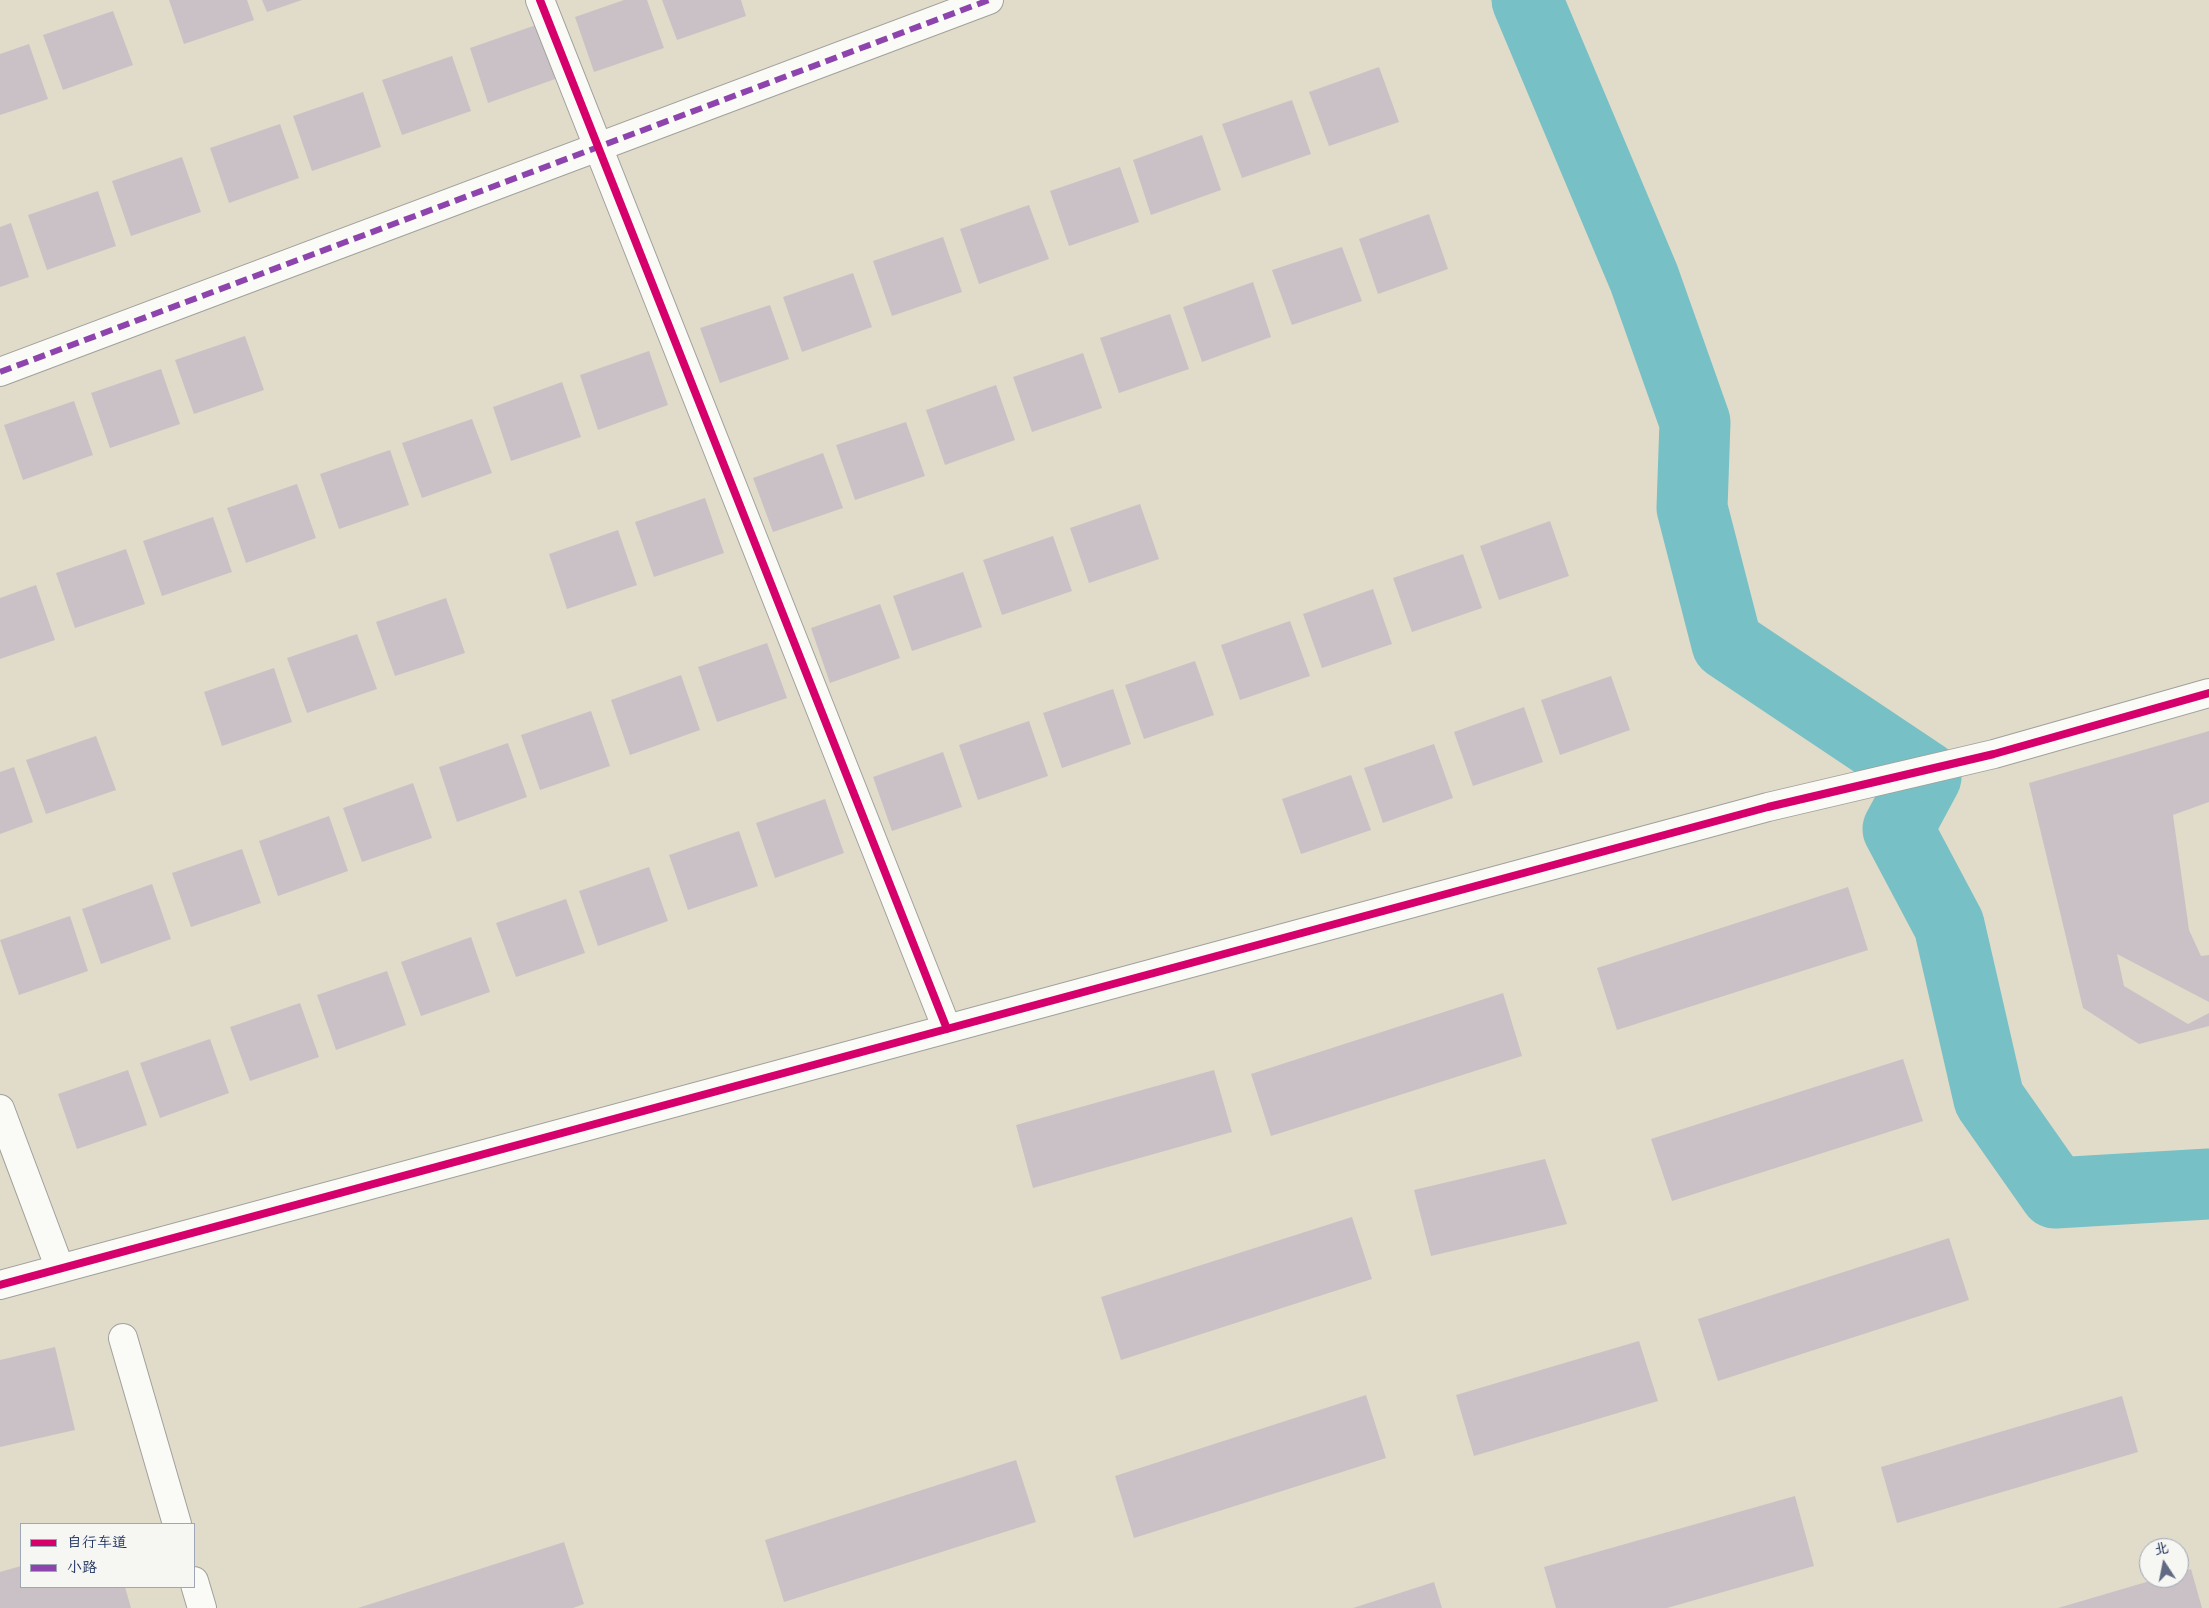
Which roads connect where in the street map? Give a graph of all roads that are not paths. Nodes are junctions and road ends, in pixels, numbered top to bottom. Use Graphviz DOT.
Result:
graph roads {
  1 [pos="540,0"];
  2 [pos="989,0"];
  3 [pos="598,147"];
  4 [pos="0,372"];
  5 [pos="2209,693"];
  6 [pos="947,1029"];
  7 [pos="0,1109"];
  8 [pos="60,1269"];
  9 [pos="0,1285"];
  10 [pos="122,1338"];
  11 [pos="177,1523"];
  12 [pos="195,1584"];
  13 [pos="202,1608"];
  1 -- 3 [label="street"];
  2 -- 3 [label="street"];
  3 -- 4 [label="street"];
  3 -- 6 [label="street"];
  5 -- 6 [label="street"];
  6 -- 8 [label="street"];
  7 -- 8 [label="street"];
  8 -- 9 [label="street"];
  10 -- 11 [label="street"];
  12 -- 13 [label="street"];
}
